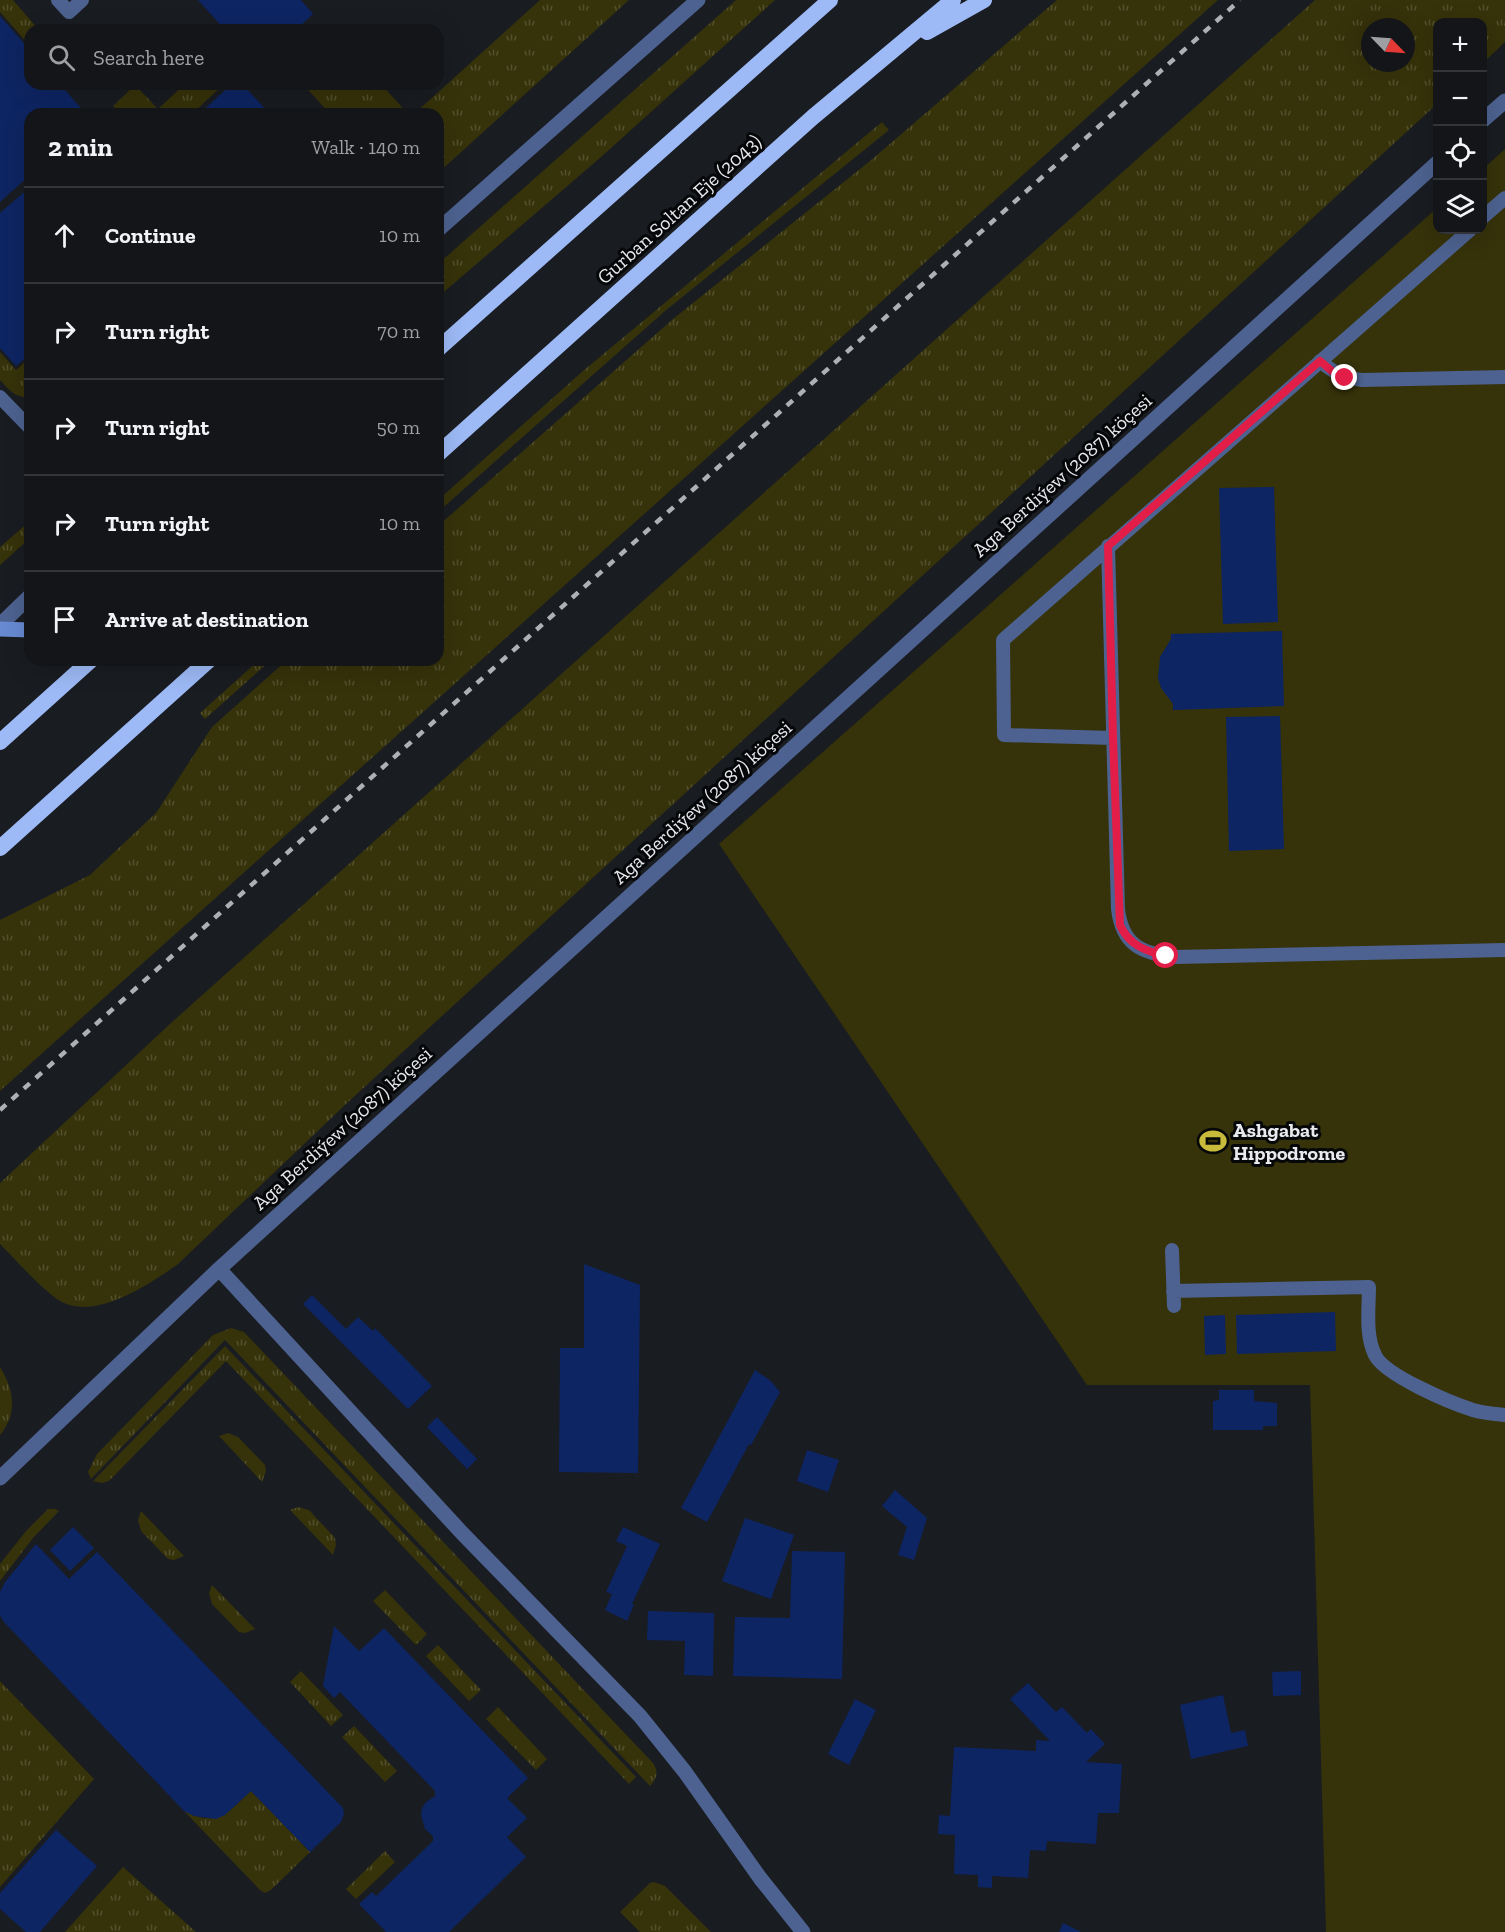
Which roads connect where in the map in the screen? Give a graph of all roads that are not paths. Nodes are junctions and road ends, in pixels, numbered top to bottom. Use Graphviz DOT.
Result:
graph roads {
  1 [pos="58,0"];
  2 [pos="82,0"];
  3 [pos="698,0"];
  4 [pos="830,0"];
  5 [pos="953,0"];
  6 [pos="984,0"];
  7 [pos="893,52"];
  8 [pos="1505,101"];
  9 [pos="1487,117"];
  10 [pos="1433,166"];
  11 [pos="1505,198"];
  12 [pos="1487,214"];
  13 [pos="444,225"];
  14 [pos="1465,234"];
  15 [pos="444,344"];
  16 [pos="1320,361"];
  17 [pos="1505,377"];
  18 [pos="0,397"];
  19 [pos="24,422"];
  20 [pos="444,449"];
  21 [pos="1108,546"];
  22 [pos="24,602"];
  23 [pos="0,625"];
  24 [pos="0,630"];
  25 [pos="24,630"];
  26 [pos="84,666"];
  27 [pos="202,666"];
  28 [pos="1113,738"];
  29 [pos="0,742"];
  30 [pos="0,848"];
  31 [pos="1505,950"];
  32 [pos="1172,1250"];
  33 [pos="219,1269"];
  34 [pos="1173,1291"];
  35 [pos="1174,1306"];
  36 [pos="1505,1414"];
  37 [pos="0,1478"];
  38 [pos="803,1932"];
  1 -- 2 [label="lane"];
  3 -- 13 [label="street"];
  4 -- 15 [label="highway"];
  5 -- 7 [label="highway, Gurban Soltan Eje (2043)"];
  6 -- 7 [label="highway"];
  7 -- 20 [label="highway, Gurban Soltan Eje (2043)"];
  8 -- 9 [label="street"];
  10 -- 33 [label="street, Aga Berdiýew (2087) köçesi"];
  11 -- 12 [label="lane"];
  14 -- 16 [label="lane"];
  16 -- 17 [label="lane"];
  16 -- 21 [label="lane"];
  18 -- 19 [label="lane"];
  21 -- 28 [label="lane"];
  21 -- 28 [label="lane"];
  22 -- 23 [label="street"];
  24 -- 25 [label="main road"];
  26 -- 29 [label="highway"];
  27 -- 30 [label="highway"];
  28 -- 31 [label="lane"];
  32 -- 34 [label="lane"];
  33 -- 37 [label="street, Aga Berdiýew (2087) köçesi"];
  33 -- 38 [label="street"];
  34 -- 35 [label="lane"];
  34 -- 36 [label="lane"];
}
